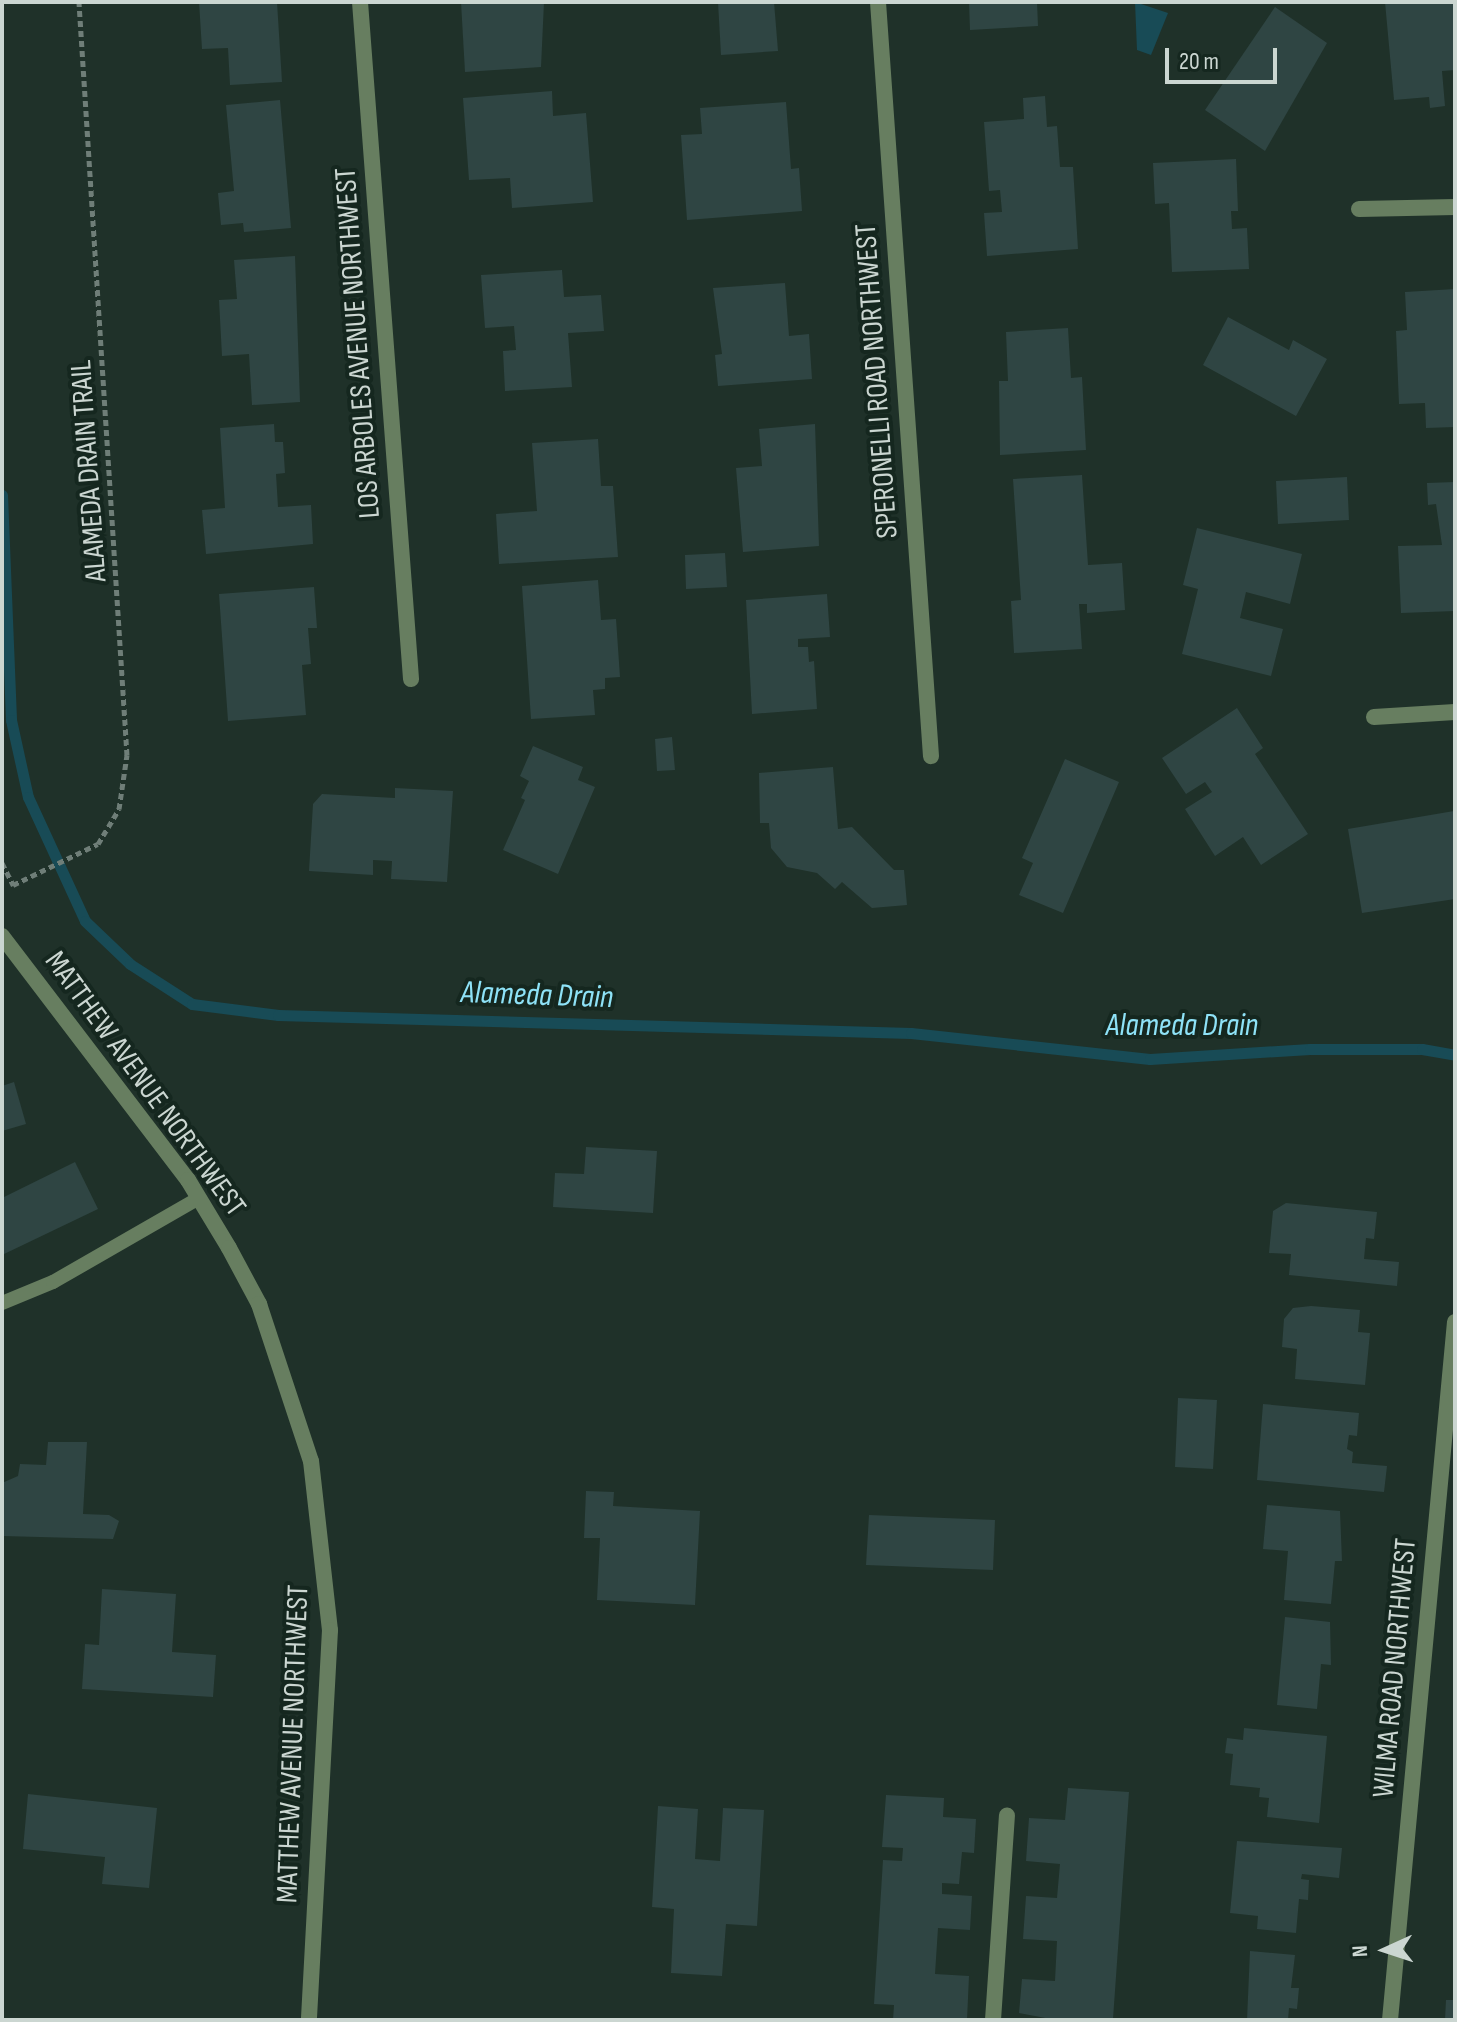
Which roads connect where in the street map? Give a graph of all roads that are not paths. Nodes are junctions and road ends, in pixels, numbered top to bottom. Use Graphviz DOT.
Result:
graph roads {
  1 [pos="360,2"];
  2 [pos="878,2"];
  3 [pos="1455,207"];
  4 [pos="1359,209"];
  5 [pos="411,679"];
  6 [pos="1455,712"];
  7 [pos="1374,717"];
  8 [pos="931,756"];
  9 [pos="2,936"];
  10 [pos="199,1198"];
  11 [pos="2,1303"];
  12 [pos="1455,1322"];
  13 [pos="1007,1815"];
  14 [pos="309,2020"];
  15 [pos="993,2020"];
  16 [pos="1390,2020"];
  1 -- 5 [label="street, LOS ARBOLES AVENUE NORTHWEST"];
  2 -- 8 [label="street, SPERONELLI ROAD NORTHWEST"];
  3 -- 4 [label="street"];
  6 -- 7 [label="street"];
  9 -- 10 [label="street, MATTHEW AVENUE NORTHWEST"];
  10 -- 11 [label="lane"];
  10 -- 14 [label="street, MATTHEW AVENUE NORTHWEST"];
  12 -- 16 [label="street, WILMA ROAD NORTHWEST"];
  13 -- 15 [label="street"];
}
